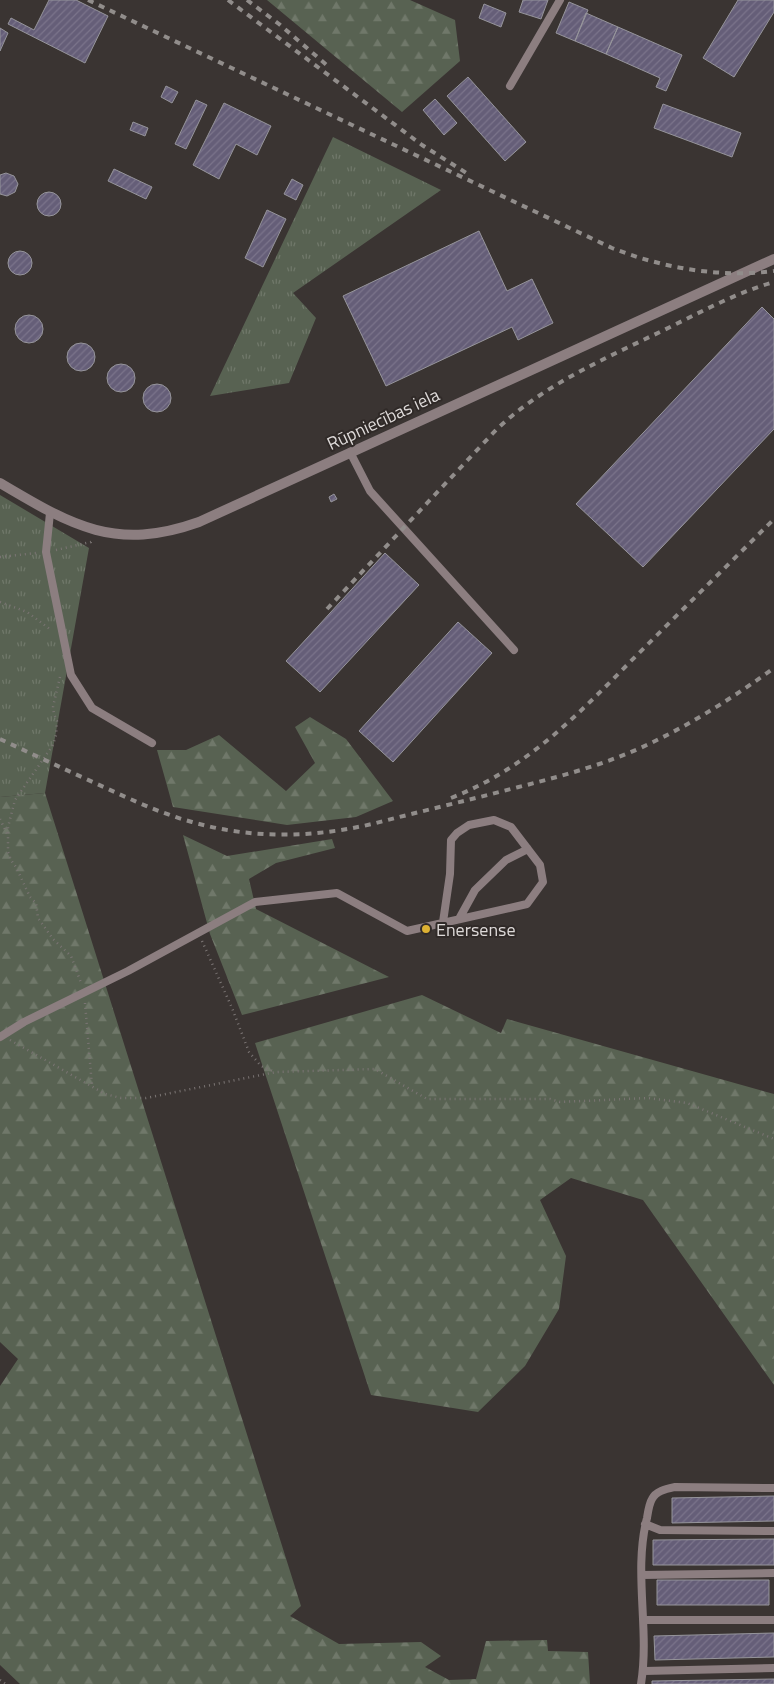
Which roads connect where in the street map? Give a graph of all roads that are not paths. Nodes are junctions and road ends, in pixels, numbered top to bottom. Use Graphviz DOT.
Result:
graph roads {
  1 [pos="560,0"];
  2 [pos="510,86"];
  3 [pos="774,258"];
  4 [pos="350,452"];
  5 [pos="0,483"];
  6 [pos="50,513"];
  7 [pos="514,650"];
  8 [pos="152,743"];
  9 [pos="528,849"];
  10 [pos="459,919"];
  11 [pos="444,922"];
  12 [pos="1,1036"];
  13 [pos="774,1488"];
  14 [pos="645,1524"];
  15 [pos="774,1531"];
  16 [pos="774,1573"];
  17 [pos="642,1575"];
  18 [pos="772,1618"];
  19 [pos="644,1620"];
  20 [pos="774,1668"];
  21 [pos="644,1671"];
  22 [pos="642,1684"];
  1 -- 2 [label="lane"];
  3 -- 4 [label="street, Rūpniecības iela"];
  4 -- 6 [label="street, Rūpniecības iela"];
  4 -- 7 [label="lane"];
  5 -- 6 [label="street, Rūpniecības iela"];
  6 -- 8 [label="lane"];
  9 -- 10 [label="lane"];
  9 -- 10 [label="lane"];
  9 -- 11 [label="lane"];
  10 -- 11 [label="lane"];
  11 -- 12 [label="lane"];
  13 -- 14 [label="lane"];
  14 -- 15 [label="lane"];
  14 -- 17 [label="lane"];
  16 -- 17 [label="lane"];
  17 -- 19 [label="lane"];
  18 -- 19 [label="lane"];
  19 -- 21 [label="lane"];
  20 -- 21 [label="lane"];
  21 -- 22 [label="lane"];
}
